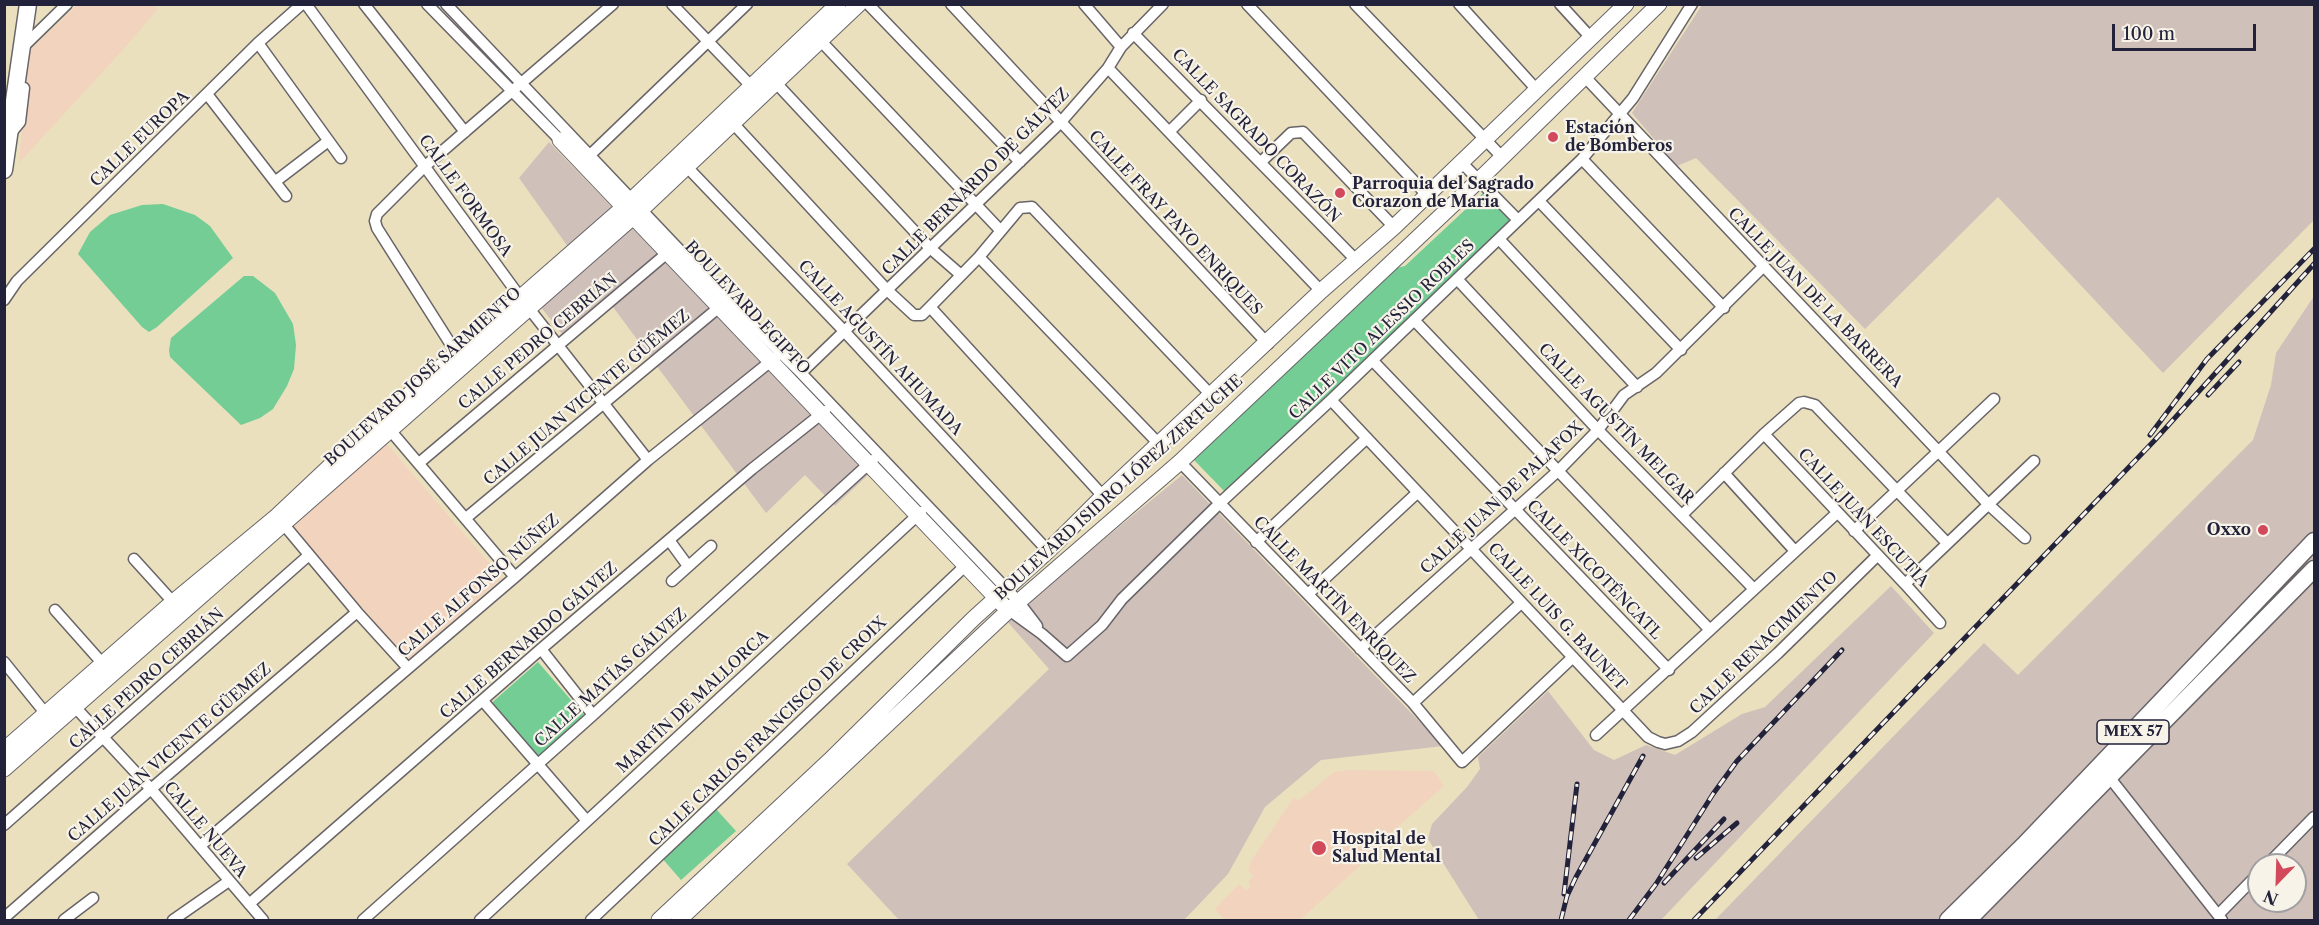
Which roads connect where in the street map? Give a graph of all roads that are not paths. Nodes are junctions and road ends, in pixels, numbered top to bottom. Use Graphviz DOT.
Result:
graph roads {
  1 [pos="19,4"];
  2 [pos="28,4"];
  3 [pos="66,4"];
  4 [pos="304,4"];
  5 [pos="364,4"];
  6 [pos="427,4"];
  7 [pos="446,4"];
  8 [pos="613,4"];
  9 [pos="672,4"];
  10 [pos="747,4"];
  11 [pos="838,4"];
  12 [pos="859,4"];
  13 [pos="868,4"];
  14 [pos="951,4"];
  15 [pos="1163,4"];
  16 [pos="1247,4"];
  17 [pos="1355,4"];
  18 [pos="1459,4"];
  19 [pos="1560,4"];
  20 [pos="1626,4"];
  21 [pos="1659,4"];
  22 [pos="1692,4"];
  23 [pos="1091,7"];
  24 [pos="1133,33"];
  25 [pos="816,35"];
  26 [pos="1592,39"];
  27 [pos="707,41"];
  28 [pos="258,43"];
  29 [pos="25,45"];
  30 [pos="1121,47"];
  31 [pos="1108,68"];
  32 [pos="1585,77"];
  33 [pos="522,84"];
  34 [pos="777,84"];
  35 [pos="751,86"];
  36 [pos="1538,90"];
  37 [pos="512,92"];
  38 [pos="207,94"];
  39 [pos="1200,100"];
  40 [pos="4,105"];
  41 [pos="1620,116"];
  42 [pos="729,119"];
  43 [pos="1060,123"];
  44 [pos="465,132"];
  45 [pos="1169,132"];
  46 [pos="560,140"];
  47 [pos="1485,140"];
  48 [pos="327,142"];
  49 [pos="589,156"];
  50 [pos="1502,157"];
  51 [pos="341,158"];
  52 [pos="1582,159"];
  53 [pos="1020,162"];
  54 [pos="1261,162"];
  55 [pos="1462,163"];
  56 [pos="424,167"];
  57 [pos="688,168"];
  58 [pos="4,170"];
  59 [pos="1479,180"];
  60 [pos="276,181"];
  61 [pos="1426,195"];
  62 [pos="286,196"];
  63 [pos="1539,201"];
  64 [pos="975,204"];
  65 [pos="633,208"];
  66 [pos="1518,220"];
  67 [pos="1394,227"];
  68 [pos="1000,230"];
  69 [pos="1499,239"];
  70 [pos="672,248"];
  71 [pos="930,248"];
  72 [pos="979,257"];
  73 [pos="1356,261"];
  74 [pos="1764,266"];
  75 [pos="961,275"];
  76 [pos="1457,279"];
  77 [pos="887,290"];
  78 [pos="1322,291"];
  79 [pos="4,300"];
  80 [pos="525,302"];
  81 [pos="724,303"];
  82 [pos="1724,308"];
  83 [pos="926,311"];
  84 [pos="1414,320"];
  85 [pos="844,330"];
  86 [pos="558,344"];
  87 [pos="1268,344"];
  88 [pos="1681,350"];
  89 [pos="776,357"];
  90 [pos="460,359"];
  91 [pos="1373,361"];
  92 [pos="801,372"];
  93 [pos="1637,387"];
  94 [pos="1212,396"];
  95 [pos="1994,399"];
  96 [pos="1331,400"];
  97 [pos="605,403"];
  98 [pos="827,410"];
  99 [pos="1598,429"];
  100 [pos="390,430"];
  101 [pos="1764,434"];
  102 [pos="1367,438"];
  103 [pos="1160,445"];
  104 [pos="1939,450"];
  105 [pos="648,460"];
  106 [pos="873,460"];
  107 [pos="2034,461"];
  108 [pos="419,462"];
  109 [pos="1180,462"];
  110 [pos="1559,470"];
  111 [pos="1724,472"];
  112 [pos="1895,491"];
  113 [pos="1417,493"];
  114 [pos="1103,496"];
  115 [pos="1220,503"];
  116 [pos="1989,505"];
  117 [pos="1516,509"];
  118 [pos="922,511"];
  119 [pos="1837,513"];
  120 [pos="1683,514"];
  121 [pos="466,518"];
  122 [pos="281,521"];
  123 [pos="1854,531"];
  124 [pos="2025,538"];
  125 [pos="669,540"];
  126 [pos="2314,541"];
  127 [pos="1256,542"];
  128 [pos="1947,543"];
  129 [pos="711,546"];
  130 [pos="1473,549"];
  131 [pos="1048,551"];
  132 [pos="1795,551"];
  133 [pos="309,555"];
  134 [pos="1878,555"];
  135 [pos="134,559"];
  136 [pos="688,566"];
  137 [pos="965,566"];
  138 [pos="2314,569"];
  139 [pos="514,577"];
  140 [pos="672,581"];
  141 [pos="1905,584"];
  142 [pos="1755,589"];
  143 [pos="1002,594"];
  144 [pos="1308,594"];
  145 [pos="173,602"];
  146 [pos="1521,603"];
  147 [pos="1014,605"];
  148 [pos="55,610"];
  149 [pos="357,612"];
  150 [pos="1940,623"];
  151 [pos="1710,630"];
  152 [pos="541,649"];
  153 [pos="1360,649"];
  154 [pos="1067,656"];
  155 [pos="1573,657"];
  156 [pos="4,662"];
  157 [pos="103,664"];
  158 [pos="408,667"];
  159 [pos="1669,670"];
  160 [pos="483,701"];
  161 [pos="1413,703"];
  162 [pos="75,707"];
  163 [pos="1624,709"];
  164 [pos="46,714"];
  165 [pos="593,715"];
  166 [pos="2154,721"];
  167 [pos="1596,735"];
  168 [pos="103,738"];
  169 [pos="1665,744"];
  170 [pos="7,758"];
  171 [pos="537,765"];
  172 [pos="2105,772"];
  173 [pos="151,789"];
  174 [pos="2314,817"];
  175 [pos="587,821"];
  176 [pos="4,825"];
  177 [pos="200,846"];
  178 [pos="2279,853"];
  179 [pos="229,881"];
  180 [pos="2247,887"];
  181 [pos="93,898"];
  182 [pos="249,904"];
  183 [pos="4,918"];
  184 [pos="2220,918"];
  185 [pos="67,919"];
  186 [pos="173,921"];
  187 [pos="263,921"];
  188 [pos="363,921"];
  189 [pos="480,921"];
  190 [pos="591,921"];
  191 [pos="659,921"];
  192 [pos="679,921"];
  193 [pos="1948,921"];
  194 [pos="1968,921"];
  1 -- 40 [label="main road"];
  2 -- 29 [label="main road"];
  3 -- 29 [label="street"];
  4 -- 28 [label="street, CALLE EUROPA"];
  4 -- 56 [label="street, CALLE FORMOSA"];
  5 -- 44 [label="street"];
  6 -- 37 [label="street, BOULEVARD EGIPTO"];
  7 -- 33 [label="street, BOULEVARD EGIPTO"];
  8 -- 33 [label="street"];
  9 -- 27 [label="street"];
  10 -- 27 [label="street"];
  11 -- 25 [label="street, BOULEVARD JOSÉ SARMIENTO"];
  12 -- 25 [label="street, BOULEVARD JOSÉ SARMIENTO"];
  13 -- 53 [label="street"];
  14 -- 43 [label="street, CALLE FRAY PAYO ENRIQUES"];
  15 -- 24 [label="street, CALLE BERNARDO DE GÁLVEZ"];
  16 -- 61 [label="street"];
  17 -- 47 [label="street"];
  18 -- 36 [label="street"];
  19 -- 26 [label="street"];
  20 -- 26 [label="street, BOULEVARD ISIDRO LÓPEZ ZERTUCHE"];
  21 -- 32 [label="street, BOULEVARD ISIDRO LÓPEZ ZERTUCHE"];
  22 -- 41 [label="street, CALLE VITO ALESSIO ROBLES"];
  23 -- 30 [label="street"];
  24 -- 30 [label="street, CALLE BERNARDO DE GÁLVEZ"];
  24 -- 39 [label="street, CALLE SAGRADO CORAZÓN"];
  25 -- 34 [label="street, BOULEVARD JOSÉ SARMIENTO"];
  25 -- 35 [label="street, BOULEVARD JOSÉ SARMIENTO"];
  25 -- 64 [label="street"];
  26 -- 36 [label="street, BOULEVARD ISIDRO LÓPEZ ZERTUCHE"];
  27 -- 35 [label="street"];
  27 -- 49 [label="street"];
  28 -- 38 [label="street, CALLE EUROPA"];
  28 -- 48 [label="street"];
  29 -- 58 [label="main road"];
  30 -- 31 [label="street, CALLE BERNARDO DE GÁLVEZ"];
  31 -- 43 [label="street, CALLE BERNARDO DE GÁLVEZ"];
  31 -- 45 [label="street"];
  32 -- 41 [label="street, CALLE JUAN DE LA BARRERA"];
  32 -- 50 [label="street, BOULEVARD ISIDRO LÓPEZ ZERTUCHE"];
  33 -- 37 [label="street"];
  33 -- 49 [label="street, BOULEVARD EGIPTO"];
  34 -- 42 [label="street, BOULEVARD JOSÉ SARMIENTO"];
  34 -- 71 [label="street"];
  35 -- 42 [label="street, BOULEVARD JOSÉ SARMIENTO"];
  36 -- 47 [label="street, BOULEVARD ISIDRO LÓPEZ ZERTUCHE"];
  37 -- 44 [label="street"];
  37 -- 46 [label="street, BOULEVARD EGIPTO"];
  38 -- 60 [label="street"];
  38 -- 79 [label="street, CALLE EUROPA"];
  39 -- 45 [label="street"];
  39 -- 54 [label="street, CALLE SAGRADO CORAZÓN"];
  41 -- 52 [label="street, CALLE VITO ALESSIO ROBLES"];
  41 -- 74 [label="street, CALLE JUAN DE LA BARRERA"];
  42 -- 57 [label="street, BOULEVARD JOSÉ SARMIENTO"];
  42 -- 65 [label="street, BOULEVARD JOSÉ SARMIENTO"];
  42 -- 77 [label="street"];
  43 -- 53 [label="street, CALLE BERNARDO DE GÁLVEZ"];
  43 -- 87 [label="street, CALLE FRAY PAYO ENRIQUES"];
  44 -- 56 [label="street"];
  45 -- 78 [label="street"];
  46 -- 65 [label="street, BOULEVARD EGIPTO"];
  47 -- 50 [label="street"];
  47 -- 55 [label="street, BOULEVARD ISIDRO LÓPEZ ZERTUCHE"];
  48 -- 51 [label="street"];
  48 -- 60 [label="street"];
  49 -- 65 [label="street, BOULEVARD EGIPTO"];
  50 -- 59 [label="street, BOULEVARD ISIDRO LÓPEZ ZERTUCHE"];
  52 -- 63 [label="street, CALLE VITO ALESSIO ROBLES"];
  52 -- 82 [label="street"];
  53 -- 64 [label="street, CALLE BERNARDO DE GÁLVEZ"];
  54 -- 67 [label="street"];
  54 -- 73 [label="street, CALLE SAGRADO CORAZÓN"];
  55 -- 59 [label="street"];
  55 -- 61 [label="street, BOULEVARD ISIDRO LÓPEZ ZERTUCHE"];
  56 -- 80 [label="street, CALLE FORMOSA"];
  56 -- 90 [label="street"];
  57 -- 65 [label="street, BOULEVARD JOSÉ SARMIENTO"];
  57 -- 85 [label="street, CALLE AGUSTÍN AHUMADA"];
  59 -- 66 [label="street"];
  59 -- 109 [label="street, BOULEVARD ISIDRO LÓPEZ ZERTUCHE"];
  60 -- 62 [label="street"];
  61 -- 67 [label="street, BOULEVARD ISIDRO LÓPEZ ZERTUCHE"];
  63 -- 66 [label="street, CALLE VITO ALESSIO ROBLES"];
  63 -- 88 [label="street"];
  64 -- 68 [label="street"];
  64 -- 71 [label="street, CALLE BERNARDO DE GÁLVEZ"];
  65 -- 70 [label="street, BOULEVARD EGIPTO"];
  65 -- 80 [label="street, BOULEVARD JOSÉ SARMIENTO"];
  66 -- 69 [label="street, CALLE VITO ALESSIO ROBLES"];
  67 -- 73 [label="street, BOULEVARD ISIDRO LÓPEZ ZERTUCHE"];
  68 -- 72 [label="street"];
  68 -- 94 [label="street"];
  69 -- 76 [label="street, CALLE VITO ALESSIO ROBLES"];
  69 -- 93 [label="street"];
  70 -- 81 [label="street, BOULEVARD EGIPTO"];
  70 -- 86 [label="street, CALLE PEDRO CEBRIÁN"];
  71 -- 75 [label="street"];
  71 -- 77 [label="street, CALLE BERNARDO DE GÁLVEZ"];
  72 -- 75 [label="street"];
  72 -- 103 [label="street"];
  73 -- 78 [label="street, BOULEVARD ISIDRO LÓPEZ ZERTUCHE"];
  74 -- 82 [label="street, CALLE JUAN DE PALAFOX"];
  74 -- 104 [label="street, CALLE JUAN DE LA BARRERA"];
  75 -- 83 [label="street"];
  76 -- 84 [label="street, CALLE VITO ALESSIO ROBLES"];
  76 -- 99 [label="street, CALLE AGUSTÍN MELGAR"];
  77 -- 83 [label="street"];
  77 -- 85 [label="street, CALLE BERNARDO DE GÁLVEZ"];
  78 -- 87 [label="street, BOULEVARD ISIDRO LÓPEZ ZERTUCHE"];
  80 -- 86 [label="street, CALLE FORMOSA"];
  80 -- 90 [label="street, BOULEVARD JOSÉ SARMIENTO"];
  81 -- 89 [label="street, BOULEVARD EGIPTO"];
  81 -- 97 [label="street, CALLE JUAN VICENTE GÜÉMEZ"];
  82 -- 88 [label="street, CALLE JUAN DE PALAFOX"];
  83 -- 114 [label="street"];
  84 -- 91 [label="street, CALLE VITO ALESSIO ROBLES"];
  84 -- 110 [label="street"];
  85 -- 92 [label="street, CALLE BERNARDO DE GÁLVEZ"];
  85 -- 131 [label="street, CALLE AGUSTÍN AHUMADA"];
  86 -- 97 [label="street, CALLE FORMOSA"];
  86 -- 108 [label="street, CALLE PEDRO CEBRIÁN"];
  87 -- 94 [label="street, BOULEVARD ISIDRO LÓPEZ ZERTUCHE"];
  88 -- 93 [label="street, CALLE JUAN DE PALAFOX"];
  89 -- 92 [label="street, BOULEVARD EGIPTO"];
  89 -- 98 [label="street, BOULEVARD EGIPTO"];
  89 -- 105 [label="street, CALLE ALFONSO NÚÑEZ"];
  90 -- 100 [label="street, BOULEVARD JOSÉ SARMIENTO"];
  90 -- 122 [label="street, BOULEVARD JOSÉ SARMIENTO"];
  91 -- 96 [label="street, CALLE VITO ALESSIO ROBLES"];
  91 -- 117 [label="street, CALLE XICOTÉNCATL"];
  92 -- 98 [label="street, BOULEVARD EGIPTO"];
  93 -- 99 [label="street, CALLE JUAN DE PALAFOX"];
  94 -- 103 [label="street, BOULEVARD ISIDRO LÓPEZ ZERTUCHE"];
  95 -- 104 [label="street"];
  96 -- 102 [label="street, CALLE LUIS G. BAUNET"];
  96 -- 115 [label="street, CALLE VITO ALESSIO ROBLES"];
  97 -- 105 [label="street, CALLE FORMOSA"];
  97 -- 121 [label="street, CALLE JUAN VICENTE GÜÉMEZ"];
  98 -- 106 [label="street, BOULEVARD EGIPTO"];
  98 -- 125 [label="street, CALLE BERNARDO GÁLVEZ"];
  99 -- 110 [label="street, CALLE JUAN DE PALAFOX"];
  99 -- 120 [label="street, CALLE AGUSTÍN MELGAR"];
  100 -- 108 [label="street"];
  100 -- 122 [label="street, BOULEVARD JOSÉ SARMIENTO"];
  101 -- 111 [label="street"];
  101 -- 112 [label="street"];
  101 -- 119 [label="street, CALLE JUAN ESCUTIA"];
  102 -- 113 [label="street, CALLE LUIS G. BAUNET"];
  102 -- 127 [label="street"];
  103 -- 114 [label="street, BOULEVARD ISIDRO LÓPEZ ZERTUCHE"];
  104 -- 112 [label="street"];
  104 -- 116 [label="street, CALLE JUAN DE LA BARRERA"];
  105 -- 139 [label="street, CALLE ALFONSO NÚÑEZ"];
  106 -- 118 [label="street, BOULEVARD EGIPTO"];
  106 -- 165 [label="street, CALLE MATÍAS GÁLVEZ"];
  107 -- 116 [label="street"];
  108 -- 121 [label="street"];
  109 -- 115 [label="street, CALLE MARTÍN ENRÍQUEZ"];
  109 -- 147 [label="street, BOULEVARD ISIDRO LÓPEZ ZERTUCHE"];
  110 -- 117 [label="street, CALLE JUAN DE PALAFOX"];
  110 -- 151 [label="street"];
  111 -- 120 [label="street"];
  111 -- 132 [label="street"];
  112 -- 123 [label="street"];
  112 -- 128 [label="street"];
  113 -- 130 [label="street, CALLE LUIS G. BAUNET"];
  113 -- 144 [label="street"];
  114 -- 131 [label="street, BOULEVARD ISIDRO LÓPEZ ZERTUCHE"];
  115 -- 127 [label="street, CALLE MARTÍN ENRÍQUEZ"];
  115 -- 154 [label="street, CALLE VITO ALESSIO ROBLES"];
  116 -- 124 [label="street, CALLE JUAN DE LA BARRERA"];
  116 -- 128 [label="street"];
  117 -- 130 [label="street, CALLE JUAN DE PALAFOX"];
  117 -- 159 [label="street, CALLE XICOTÉNCATL"];
  118 -- 137 [label="street, BOULEVARD EGIPTO"];
  118 -- 143 [label="street, BOULEVARD EGIPTO"];
  118 -- 175 [label="street, MARTÍN DE MALLORCA"];
  119 -- 123 [label="street, CALLE JUAN ESCUTIA"];
  119 -- 132 [label="street"];
  120 -- 142 [label="street, CALLE AGUSTÍN MELGAR"];
  121 -- 139 [label="street"];
  122 -- 133 [label="street"];
  122 -- 145 [label="street, BOULEVARD JOSÉ SARMIENTO"];
  122 -- 162 [label="street, BOULEVARD JOSÉ SARMIENTO"];
  123 -- 134 [label="street, CALLE JUAN ESCUTIA"];
  125 -- 136 [label="street"];
  125 -- 152 [label="street, CALLE BERNARDO GÁLVEZ"];
  126 -- 166 [label="main road, MEX 57"];
  127 -- 144 [label="street, CALLE MARTÍN ENRÍQUEZ"];
  128 -- 141 [label="street"];
  129 -- 136 [label="street"];
  130 -- 146 [label="street, CALLE LUIS G. BAUNET"];
  130 -- 153 [label="street, CALLE JUAN DE PALAFOX"];
  131 -- 143 [label="street, BOULEVARD ISIDRO LÓPEZ ZERTUCHE"];
  132 -- 142 [label="street"];
  133 -- 149 [label="street"];
  133 -- 168 [label="street, CALLE PEDRO CEBRIÁN"];
  134 -- 141 [label="street, CALLE JUAN ESCUTIA"];
  134 -- 169 [label="street, CALLE RENACIMIENTO"];
  135 -- 145 [label="street"];
  136 -- 140 [label="street"];
  137 -- 143 [label="street, BOULEVARD EGIPTO"];
  137 -- 190 [label="street, CALLE CARLOS FRANCISCO DE CROIX"];
  138 -- 166 [label="main road, MEX 57"];
  139 -- 158 [label="street, CALLE ALFONSO NÚÑEZ"];
  141 -- 150 [label="street, CALLE JUAN ESCUTIA"];
  142 -- 151 [label="street"];
  143 -- 147 [label="street, BOULEVARD EGIPTO"];
  143 -- 191 [label="street, BOULEVARD ISIDRO LÓPEZ ZERTUCHE"];
  144 -- 153 [label="street, CALLE MARTÍN ENRÍQUEZ"];
  145 -- 157 [label="street, BOULEVARD JOSÉ SARMIENTO"];
  146 -- 155 [label="street, CALLE LUIS G. BAUNET"];
  146 -- 161 [label="street"];
  147 -- 154 [label="street, BOULEVARD EGIPTO"];
  147 -- 192 [label="street, BOULEVARD ISIDRO LÓPEZ ZERTUCHE"];
  148 -- 157 [label="street"];
  149 -- 158 [label="street"];
  149 -- 173 [label="street, CALLE JUAN VICENTE GÜEMEZ"];
  151 -- 159 [label="street"];
  152 -- 160 [label="street, CALLE BERNARDO GÁLVEZ"];
  152 -- 165 [label="street"];
  153 -- 161 [label="street, CALLE MARTÍN ENRÍQUEZ"];
  155 -- 161 [label="street, CALLE MARTÍN ENRÍQUEZ"];
  155 -- 163 [label="street, CALLE LUIS G. BAUNET"];
  156 -- 164 [label="street"];
  157 -- 164 [label="street, BOULEVARD JOSÉ SARMIENTO"];
  158 -- 177 [label="street, CALLE ALFONSO NÚÑEZ"];
  159 -- 163 [label="street"];
  160 -- 171 [label="street"];
  160 -- 182 [label="street, CALLE BERNARDO GÁLVEZ"];
  162 -- 168 [label="street, CALLE NUEVA"];
  162 -- 170 [label="street, BOULEVARD JOSÉ SARMIENTO"];
  163 -- 167 [label="street"];
  163 -- 169 [label="street, CALLE LUIS G. BAUNET"];
  164 -- 170 [label="street, BOULEVARD JOSÉ SARMIENTO"];
  165 -- 171 [label="street, CALLE MATÍAS GÁLVEZ"];
  166 -- 172 [label="main road, MEX 57"];
  168 -- 173 [label="street, CALLE NUEVA"];
  168 -- 176 [label="street, CALLE PEDRO CEBRIÁN"];
  171 -- 175 [label="street"];
  171 -- 188 [label="street, CALLE MATÍAS GÁLVEZ"];
  172 -- 184 [label="street"];
  172 -- 193 [label="main road, MEX 57"];
  172 -- 194 [label="main road, MEX 57"];
  173 -- 177 [label="street, CALLE NUEVA"];
  173 -- 183 [label="street, CALLE JUAN VICENTE GÜEMEZ"];
  174 -- 178 [label="street"];
  175 -- 189 [label="street, MARTÍN DE MALLORCA"];
  177 -- 179 [label="street, CALLE NUEVA"];
  179 -- 182 [label="street, CALLE NUEVA"];
  179 -- 186 [label="street"];
  180 -- 184 [label="street"];
  181 -- 185 [label="street"];
  182 -- 187 [label="street, CALLE NUEVA"];
}
